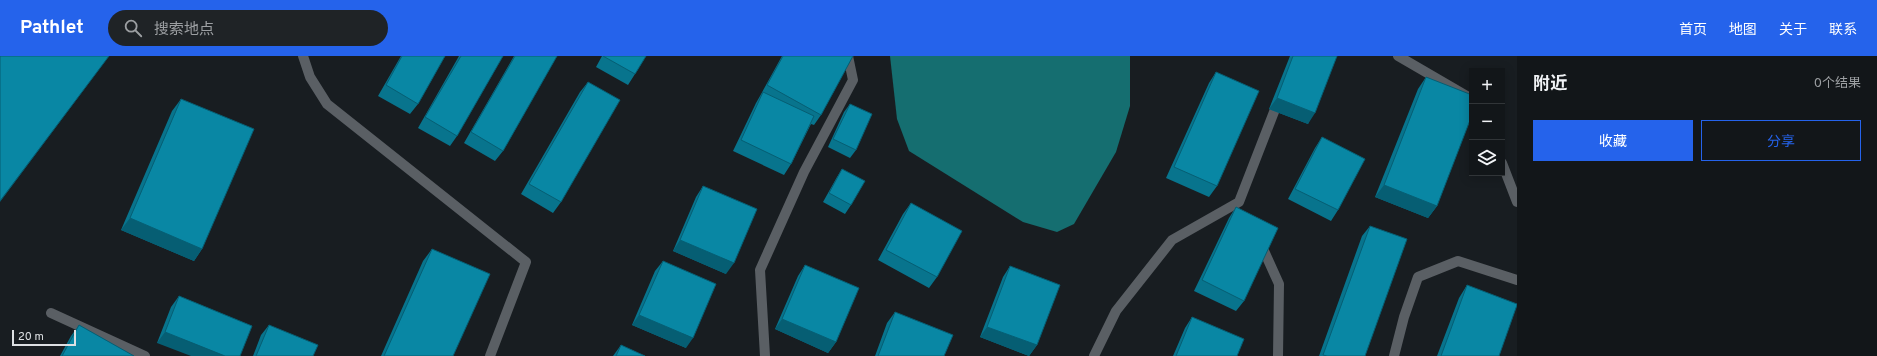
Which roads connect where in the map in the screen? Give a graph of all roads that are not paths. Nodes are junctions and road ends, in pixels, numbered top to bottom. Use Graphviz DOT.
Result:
graph roads {
  1 [pos="303,56"];
  2 [pos="848,56"];
  3 [pos="1398,56"];
  4 [pos="1284,86"];
  5 [pos="1469,97"];
  6 [pos="1505,171"];
  7 [pos="1239,202"];
  8 [pos="1517,202"];
  9 [pos="1246,214"];
  10 [pos="1256,232"];
  11 [pos="1517,280"];
  12 [pos="51,313"];
  13 [pos="145,356"];
  14 [pos="490,356"];
  15 [pos="765,356"];
  16 [pos="1094,356"];
  17 [pos="1278,356"];
  18 [pos="1394,356"];
  1 -- 14 [label="street"];
  2 -- 15 [label="street"];
  3 -- 5 [label="street"];
  4 -- 7 [label="street"];
  6 -- 8 [label="street"];
  7 -- 9 [label="street"];
  7 -- 16 [label="street"];
  10 -- 17 [label="street"];
  11 -- 18 [label="street"];
  12 -- 13 [label="street"];
}
